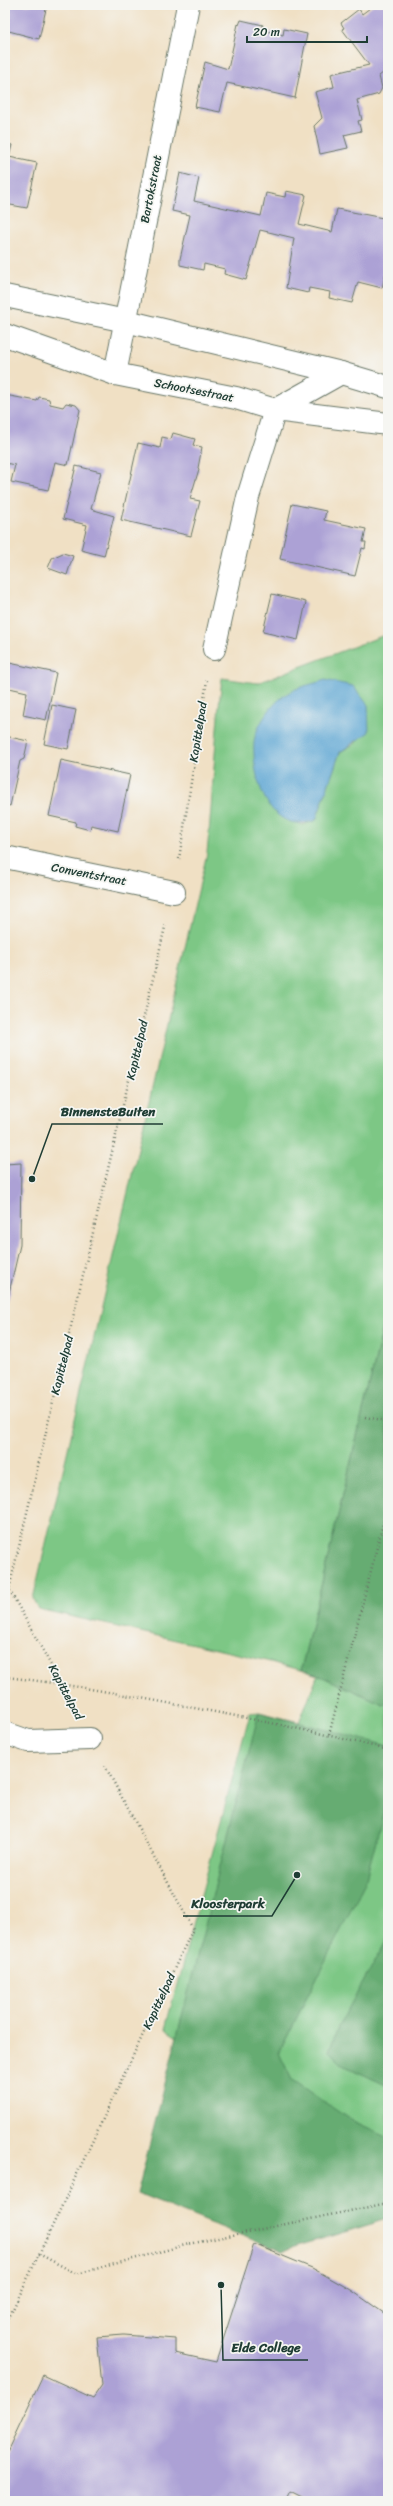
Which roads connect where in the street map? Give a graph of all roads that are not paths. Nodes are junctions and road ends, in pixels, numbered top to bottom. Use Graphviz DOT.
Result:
graph roads {
  1 [pos="188,5"];
  2 [pos="5,296"];
  3 [pos="126,321"];
  4 [pos="5,335"];
  5 [pos="341,373"];
  6 [pos="115,374"];
  7 [pos="388,387"];
  8 [pos="275,410"];
  9 [pos="388,424"];
  10 [pos="214,650"];
  11 [pos="5,857"];
  12 [pos="174,892"];
  13 [pos="5,1733"];
  14 [pos="90,1739"];
  1 -- 3 [label="street, Bartokstraat"];
  2 -- 3 [label="street"];
  3 -- 5 [label="street"];
  3 -- 6 [label="street, Bartokstraat"];
  4 -- 6 [label="street, Schootsestraat"];
  5 -- 7 [label="street"];
  5 -- 8 [label="street"];
  6 -- 8 [label="street, Schootsestraat"];
  8 -- 9 [label="street, Schootsestraat"];
  8 -- 10 [label="street"];
  11 -- 12 [label="street, Conventstraat"];
  13 -- 14 [label="street"];
}
